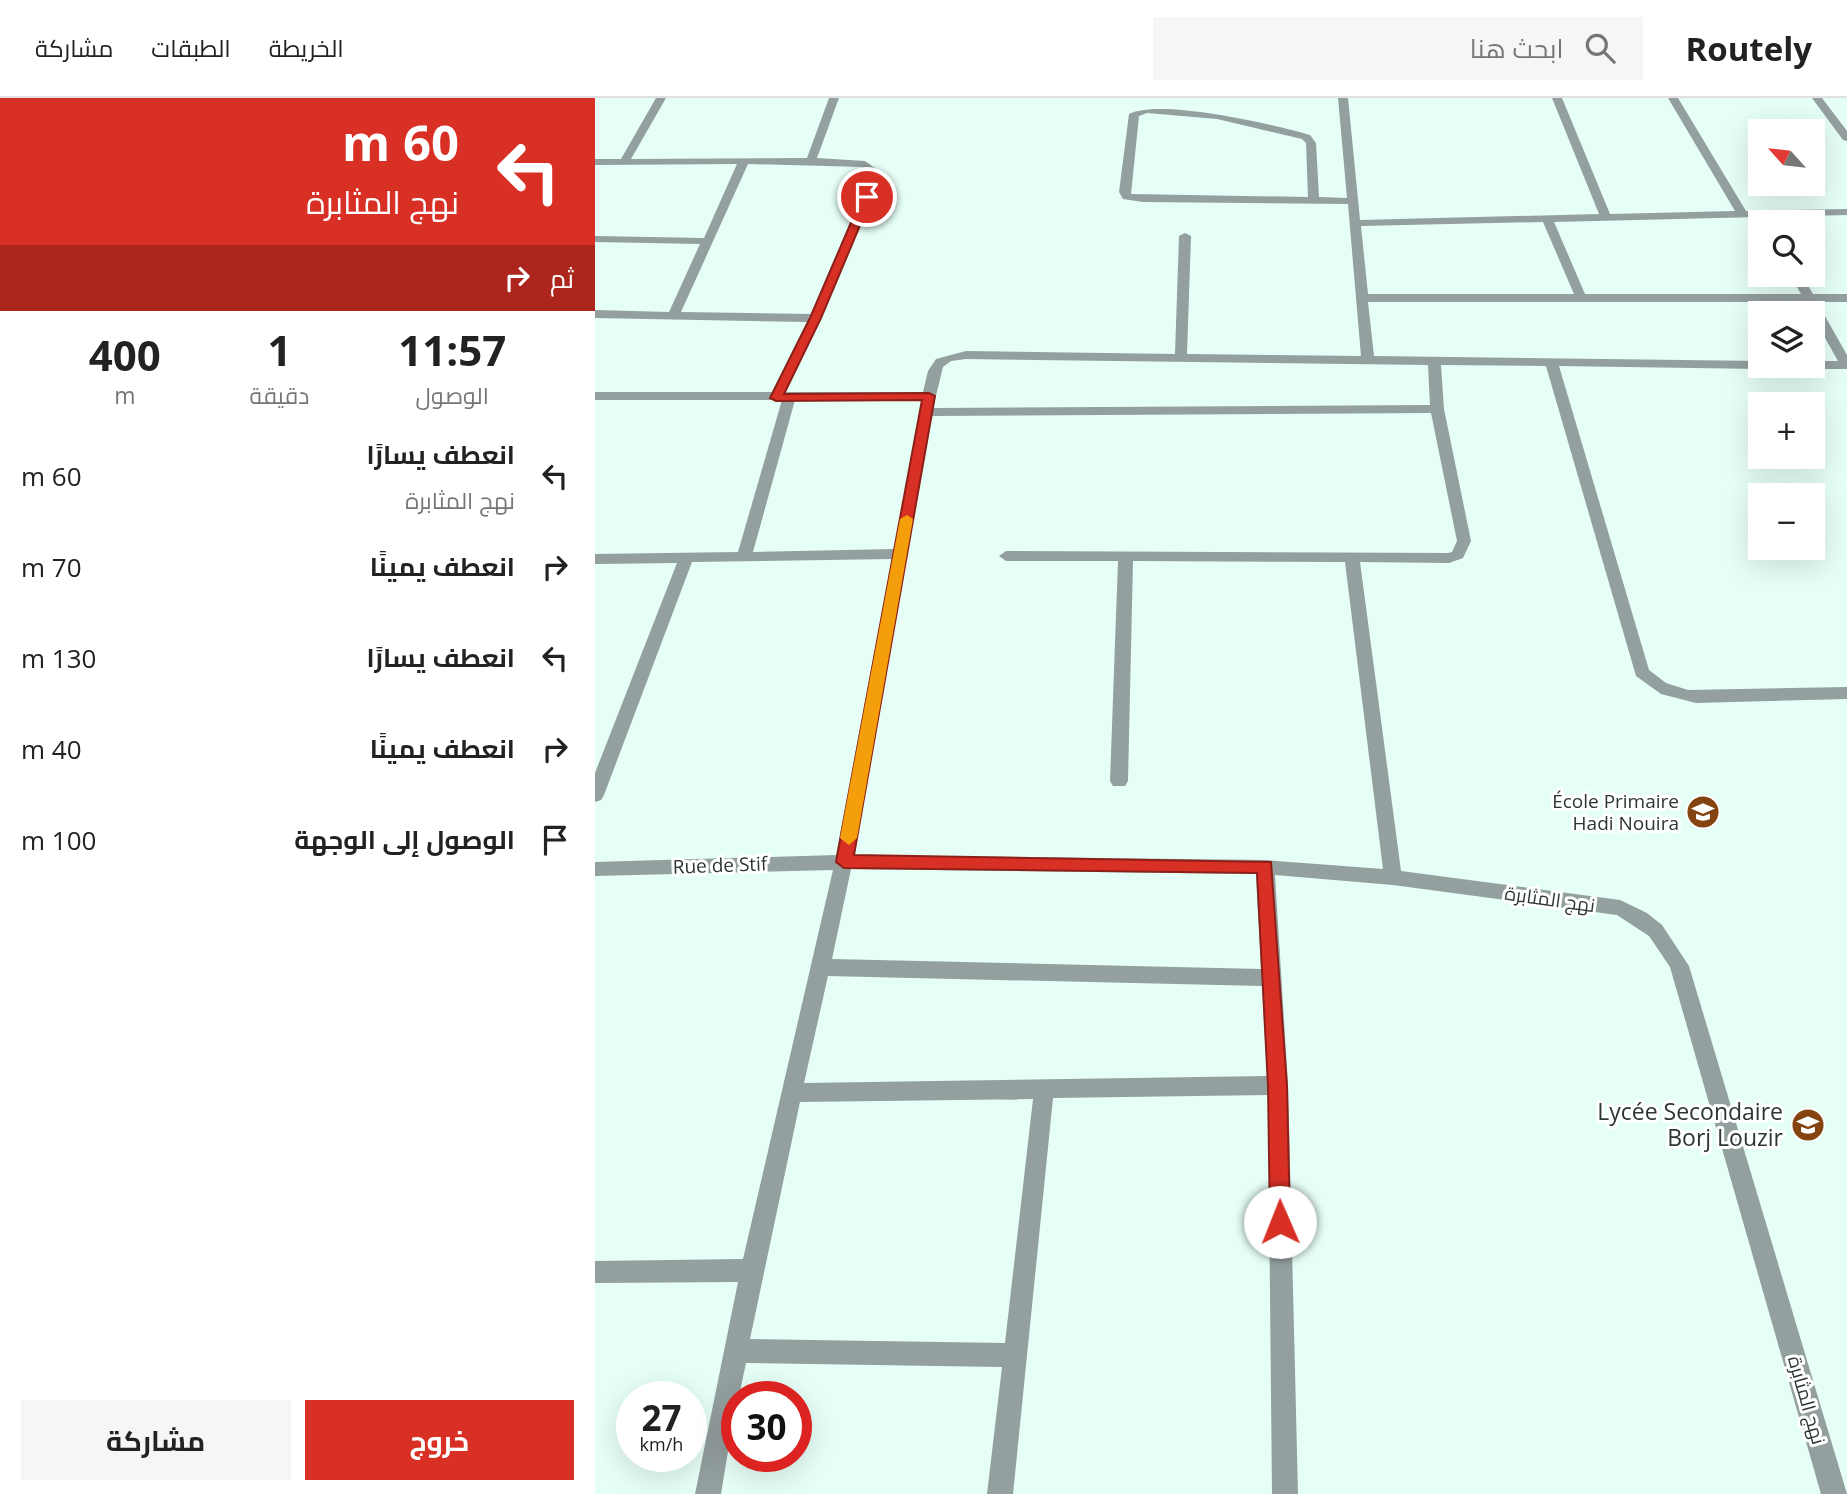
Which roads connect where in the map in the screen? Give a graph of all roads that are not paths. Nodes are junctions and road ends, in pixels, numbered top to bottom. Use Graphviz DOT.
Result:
graph roads {
  1 [pos="661,98"];
  2 [pos="834,98"];
  3 [pos="1343,98"];
  4 [pos="1557,98"];
  5 [pos="1673,98"];
  6 [pos="1817,98"];
  7 [pos="1847,138"];
  8 [pos="744,161"];
  9 [pos="810,161"];
  10 [pos="595,162"];
  11 [pos="624,162"];
  12 [pos="1314,200"];
  13 [pos="1354,201"];
  14 [pos="1847,212"];
  15 [pos="1825,214"];
  16 [pos="1743,215"];
  17 [pos="1605,216"];
  18 [pos="1748,216"];
  19 [pos="1547,218"];
  20 [pos="1356,223"];
  21 [pos="1185,236"];
  22 [pos="595,239"];
  23 [pos="709,241"];
  24 [pos="1802,287"];
  25 [pos="1364,298"];
  26 [pos="1581,298"];
  27 [pos="1847,298"];
  28 [pos="1809,299"];
  29 [pos="595,314"];
  30 [pos="674,315"];
  31 [pos="815,318"];
  32 [pos="1181,357"];
  33 [pos="1368,359"];
  34 [pos="1434,361"];
  35 [pos="1552,364"];
  36 [pos="1748,365"];
  37 [pos="1825,365"];
  38 [pos="1846,365"];
  39 [pos="595,396"];
  40 [pos="929,396"];
  41 [pos="783,397"];
  42 [pos="1437,409"];
  43 [pos="926,412"];
  44 [pos="900,554"];
  45 [pos="744,556"];
  46 [pos="1006,556"];
  47 [pos="1126,556"];
  48 [pos="687,557"];
  49 [pos="1352,557"];
  50 [pos="595,559"];
  51 [pos="1847,693"];
  52 [pos="1119,781"];
  53 [pos="595,795"];
  54 [pos="844,862"];
  55 [pos="1265,866"];
  56 [pos="595,869"];
  57 [pos="1394,877"];
  58 [pos="820,967"];
  59 [pos="1271,978"];
  60 [pos="1278,1086"];
  61 [pos="1044,1089"];
  62 [pos="792,1093"];
  63 [pos="752,1270"];
  64 [pos="595,1272"];
  65 [pos="735,1351"];
  66 [pos="1016,1355"];
  67 [pos="708,1494"];
  68 [pos="1000,1494"];
  69 [pos="1285,1494"];
  70 [pos="1835,1494"];
  1 -- 11 [label="street"];
  2 -- 9 [label="street"];
  3 -- 13 [label="street"];
  4 -- 17 [label="street"];
  5 -- 16 [label="street"];
  6 -- 7 [label="street"];
  8 -- 9 [label="street"];
  8 -- 11 [label="street"];
  8 -- 23 [label="street"];
  9 -- 31 [label="street"];
  10 -- 11 [label="street"];
  12 -- 12 [label="street"];
  12 -- 13 [label="street"];
  13 -- 20 [label="street"];
  14 -- 15 [label="street"];
  16 -- 17 [label="street"];
  16 -- 18 [label="street"];
  17 -- 19 [label="street"];
  19 -- 20 [label="street"];
  19 -- 26 [label="street"];
  20 -- 25 [label="street"];
  21 -- 32 [label="street"];
  22 -- 23 [label="street"];
  23 -- 30 [label="street"];
  24 -- 28 [label="street"];
  25 -- 26 [label="street"];
  25 -- 33 [label="street"];
  26 -- 28 [label="street"];
  27 -- 28 [label="street"];
  28 -- 38 [label="street"];
  29 -- 30 [label="street"];
  30 -- 31 [label="street"];
  31 -- 41 [label="street"];
  32 -- 33 [label="street"];
  32 -- 40 [label="street"];
  33 -- 34 [label="street"];
  34 -- 35 [label="street"];
  34 -- 42 [label="street"];
  35 -- 36 [label="street"];
  35 -- 51 [label="street"];
  37 -- 38 [label="street"];
  39 -- 41 [label="street"];
  40 -- 41 [label="street"];
  40 -- 43 [label="street"];
  41 -- 45 [label="street"];
  42 -- 43 [label="street"];
  42 -- 49 [label="street"];
  43 -- 44 [label="street"];
  44 -- 45 [label="street"];
  44 -- 54 [label="street"];
  45 -- 48 [label="street"];
  46 -- 47 [label="street"];
  47 -- 49 [label="street"];
  47 -- 52 [label="street"];
  48 -- 50 [label="street"];
  48 -- 53 [label="street"];
  49 -- 57 [label="street"];
  54 -- 55 [label="street, نهج المثابرة"];
  54 -- 56 [label="street, Rue de Stif"];
  54 -- 58 [label="street"];
  55 -- 57 [label="street, نهج المثابرة"];
  55 -- 59 [label="street"];
  57 -- 70 [label="street, نهج المثابرة"];
  58 -- 59 [label="street"];
  58 -- 62 [label="street"];
  59 -- 60 [label="street"];
  60 -- 61 [label="street"];
  60 -- 69 [label="street"];
  61 -- 62 [label="street"];
  61 -- 66 [label="street"];
  62 -- 63 [label="street"];
  63 -- 64 [label="street"];
  63 -- 65 [label="street"];
  65 -- 66 [label="street"];
  65 -- 67 [label="street"];
  66 -- 68 [label="street"];
}
